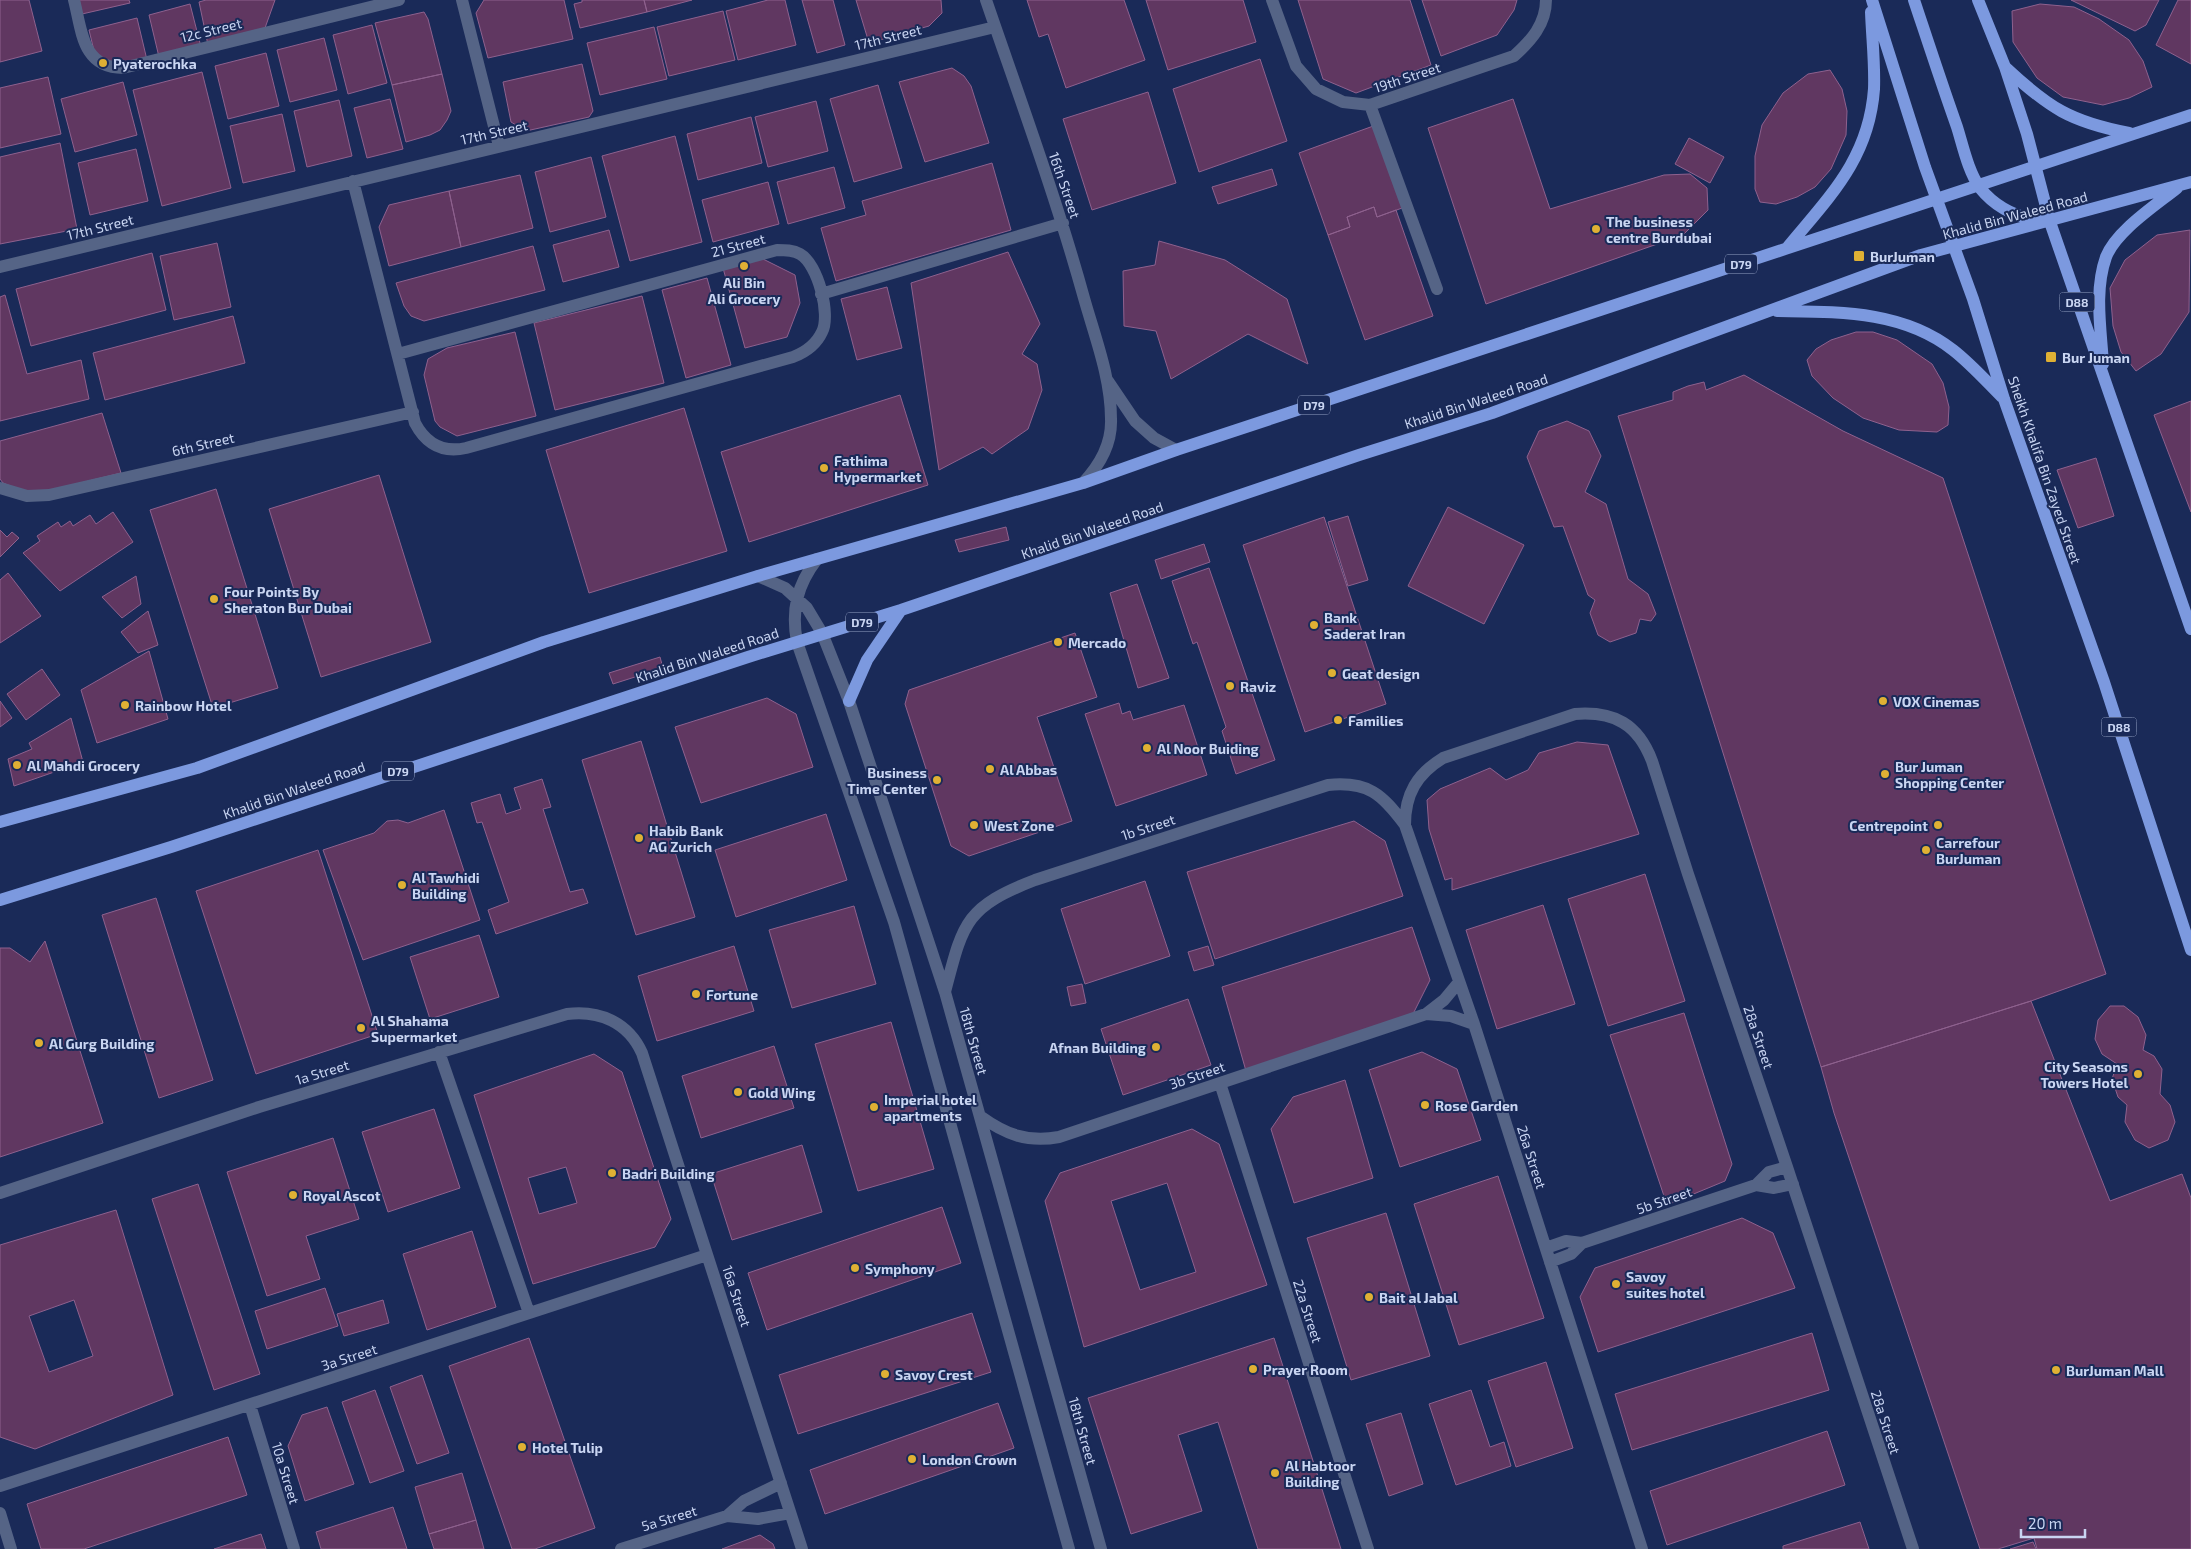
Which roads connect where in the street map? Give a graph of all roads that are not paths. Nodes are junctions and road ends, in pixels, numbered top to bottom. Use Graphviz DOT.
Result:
graph roads {
  1 [pos="74,0"];
  2 [pos="399,0"];
  3 [pos="462,0"];
  4 [pos="986,0"];
  5 [pos="1272,0"];
  6 [pos="1546,0"];
  7 [pos="1871,0"];
  8 [pos="1914,0"];
  9 [pos="1978,0"];
  10 [pos="995,27"];
  11 [pos="2005,67"];
  12 [pos="1370,105"];
  13 [pos="2191,115"];
  14 [pos="2132,133"];
  15 [pos="499,146"];
  16 [pos="2036,166"];
  17 [pos="353,181"];
  18 [pos="2186,183"];
  19 [pos="1979,186"];
  20 [pos="1937,199"];
  21 [pos="2050,222"];
  22 [pos="1063,223"];
  23 [pos="1954,247"];
  24 [pos="1787,248"];
  25 [pos="0,267"];
  26 [pos="1436,289"];
  27 [pos="821,294"];
  28 [pos="1769,311"];
  29 [pos="398,354"];
  30 [pos="1108,381"];
  31 [pos="2104,381"];
  32 [pos="2004,400"];
  33 [pos="413,412"];
  34 [pos="1176,450"];
  35 [pos="1083,483"];
  36 [pos="0,488"];
  37 [pos="817,559"];
  38 [pos="758,576"];
  39 [pos="796,597"];
  40 [pos="901,610"];
  41 [pos="2191,629"];
  42 [pos="822,633"];
  43 [pos="797,642"];
  44 [pos="849,701"];
  45 [pos="1444,758"];
  46 [pos="0,822"];
  47 [pos="1405,825"];
  48 [pos="0,900"];
  49 [pos="2191,950"];
  50 [pos="1459,982"];
  51 [pos="945,992"];
  52 [pos="1426,1014"];
  53 [pos="1474,1024"];
  54 [pos="439,1052"];
  55 [pos="642,1053"];
  56 [pos="1220,1083"];
  57 [pos="980,1116"];
  58 [pos="1787,1167"];
  59 [pos="1756,1184"];
  60 [pos="1793,1184"];
  61 [pos="0,1193"];
  62 [pos="1582,1243"];
  63 [pos="1546,1248"];
  64 [pos="708,1255"];
  65 [pos="1550,1262"];
  66 [pos="529,1313"];
  67 [pos="250,1405"];
  68 [pos="781,1483"];
  69 [pos="0,1486"];
  70 [pos="0,1513"];
  71 [pos="790,1513"];
  72 [pos="727,1516"];
  73 [pos="11,1549"];
  74 [pos="294,1549"];
  75 [pos="621,1549"];
  76 [pos="802,1549"];
  77 [pos="1069,1549"];
  78 [pos="1101,1549"];
  79 [pos="1368,1549"];
  80 [pos="1642,1549"];
  81 [pos="1913,1549"];
  1 -- 2 [label="street, 12c Street"];
  3 -- 15 [label="street"];
  4 -- 10 [label="street, 16th Street"];
  5 -- 12 [label="street, 19th Street"];
  6 -- 12 [label="street, 19th Street"];
  7 -- 20 [label="main road, Sheikh Khalifa Bin Zayed Street / D88"];
  7 -- 24 [label="main road"];
  8 -- 19 [label="main road"];
  9 -- 11 [label="main road, D88"];
  10 -- 15 [label="street, 17th Street"];
  10 -- 22 [label="street, 16th Street"];
  11 -- 14 [label="main road"];
  11 -- 16 [label="main road, D88"];
  12 -- 26 [label="street"];
  13 -- 14 [label="main road, D79"];
  14 -- 16 [label="main road, D79"];
  15 -- 17 [label="street, 17th Street"];
  16 -- 19 [label="main road, D79"];
  16 -- 21 [label="main road, D88"];
  17 -- 25 [label="street, 17th Street"];
  17 -- 29 [label="street"];
  18 -- 21 [label="main road, Khalid Bin Waleed Road / D79"];
  18 -- 31 [label="main road"];
  19 -- 20 [label="main road, D79"];
  19 -- 21 [label="main road"];
  20 -- 23 [label="main road, Sheikh Khalifa Bin Zayed Street / D88"];
  20 -- 24 [label="main road, D79"];
  21 -- 23 [label="main road, Khalid Bin Waleed Road / D79"];
  21 -- 31 [label="main road, D88"];
  22 -- 27 [label="street"];
  22 -- 30 [label="street, 16th Street"];
  23 -- 28 [label="main road, Khalid Bin Waleed Road / D79"];
  23 -- 32 [label="main road, Sheikh Khalifa Bin Zayed Street / D88"];
  24 -- 34 [label="main road, D79"];
  27 -- 29 [label="street, 21 Street"];
  27 -- 33 [label="street, 21 Street"];
  28 -- 32 [label="main road"];
  28 -- 40 [label="main road, Khalid Bin Waleed Road / D79"];
  29 -- 33 [label="street"];
  30 -- 34 [label="street, 16th Street"];
  30 -- 35 [label="street, 16th Street"];
  31 -- 41 [label="main road, D88"];
  32 -- 49 [label="main road, Sheikh Khalifa Bin Zayed Street / D88"];
  33 -- 36 [label="street, 6th Street"];
  34 -- 35 [label="main road, D79"];
  35 -- 37 [label="main road, D79"];
  37 -- 38 [label="main road, D79"];
  37 -- 39 [label="street"];
  38 -- 39 [label="street"];
  38 -- 46 [label="main road, D79"];
  39 -- 42 [label="street"];
  39 -- 43 [label="street"];
  40 -- 42 [label="main road, Khalid Bin Waleed Road / D79"];
  40 -- 44 [label="main road"];
  42 -- 43 [label="main road, Khalid Bin Waleed Road / D79"];
  42 -- 44 [label="street, 18th Street"];
  43 -- 48 [label="main road, Khalid Bin Waleed Road / D79"];
  43 -- 77 [label="street"];
  44 -- 51 [label="street, 18th Street"];
  45 -- 47 [label="street, 26a Street"];
  45 -- 58 [label="street, 28a Street"];
  47 -- 50 [label="street, 26a Street"];
  47 -- 51 [label="street, 1b Street"];
  50 -- 52 [label="street, 3b Street"];
  50 -- 53 [label="street, 26a Street"];
  51 -- 57 [label="street, 18th Street"];
  52 -- 53 [label="street, 3b Street"];
  52 -- 56 [label="street, 3b Street"];
  53 -- 63 [label="street, 26a Street"];
  54 -- 55 [label="street, 1a Street"];
  54 -- 61 [label="street, 1a Street"];
  54 -- 66 [label="street"];
  55 -- 64 [label="street, 16a Street"];
  56 -- 57 [label="street, 3b Street"];
  56 -- 79 [label="street, 22a Street"];
  57 -- 78 [label="street, 18th Street"];
  58 -- 59 [label="street, 5b Street"];
  58 -- 60 [label="street, 28a Street"];
  59 -- 60 [label="street, 5b Street"];
  59 -- 62 [label="street, 5b Street"];
  60 -- 81 [label="street, 28a Street"];
  62 -- 63 [label="street, 5b Street"];
  62 -- 65 [label="street, 5b Street"];
  63 -- 65 [label="street, 26a Street"];
  64 -- 66 [label="street, 3a Street"];
  64 -- 68 [label="street, 16a Street"];
  65 -- 80 [label="street, 26a Street"];
  66 -- 67 [label="street, 3a Street"];
  67 -- 69 [label="street, 3a Street"];
  67 -- 74 [label="street, 10a Street"];
  68 -- 71 [label="street, 16a Street"];
  68 -- 72 [label="street, 5a Street"];
  70 -- 73 [label="street"];
  71 -- 72 [label="street, 5a Street"];
  71 -- 76 [label="street, 16a Street"];
  72 -- 75 [label="street, 5a Street"];
}
